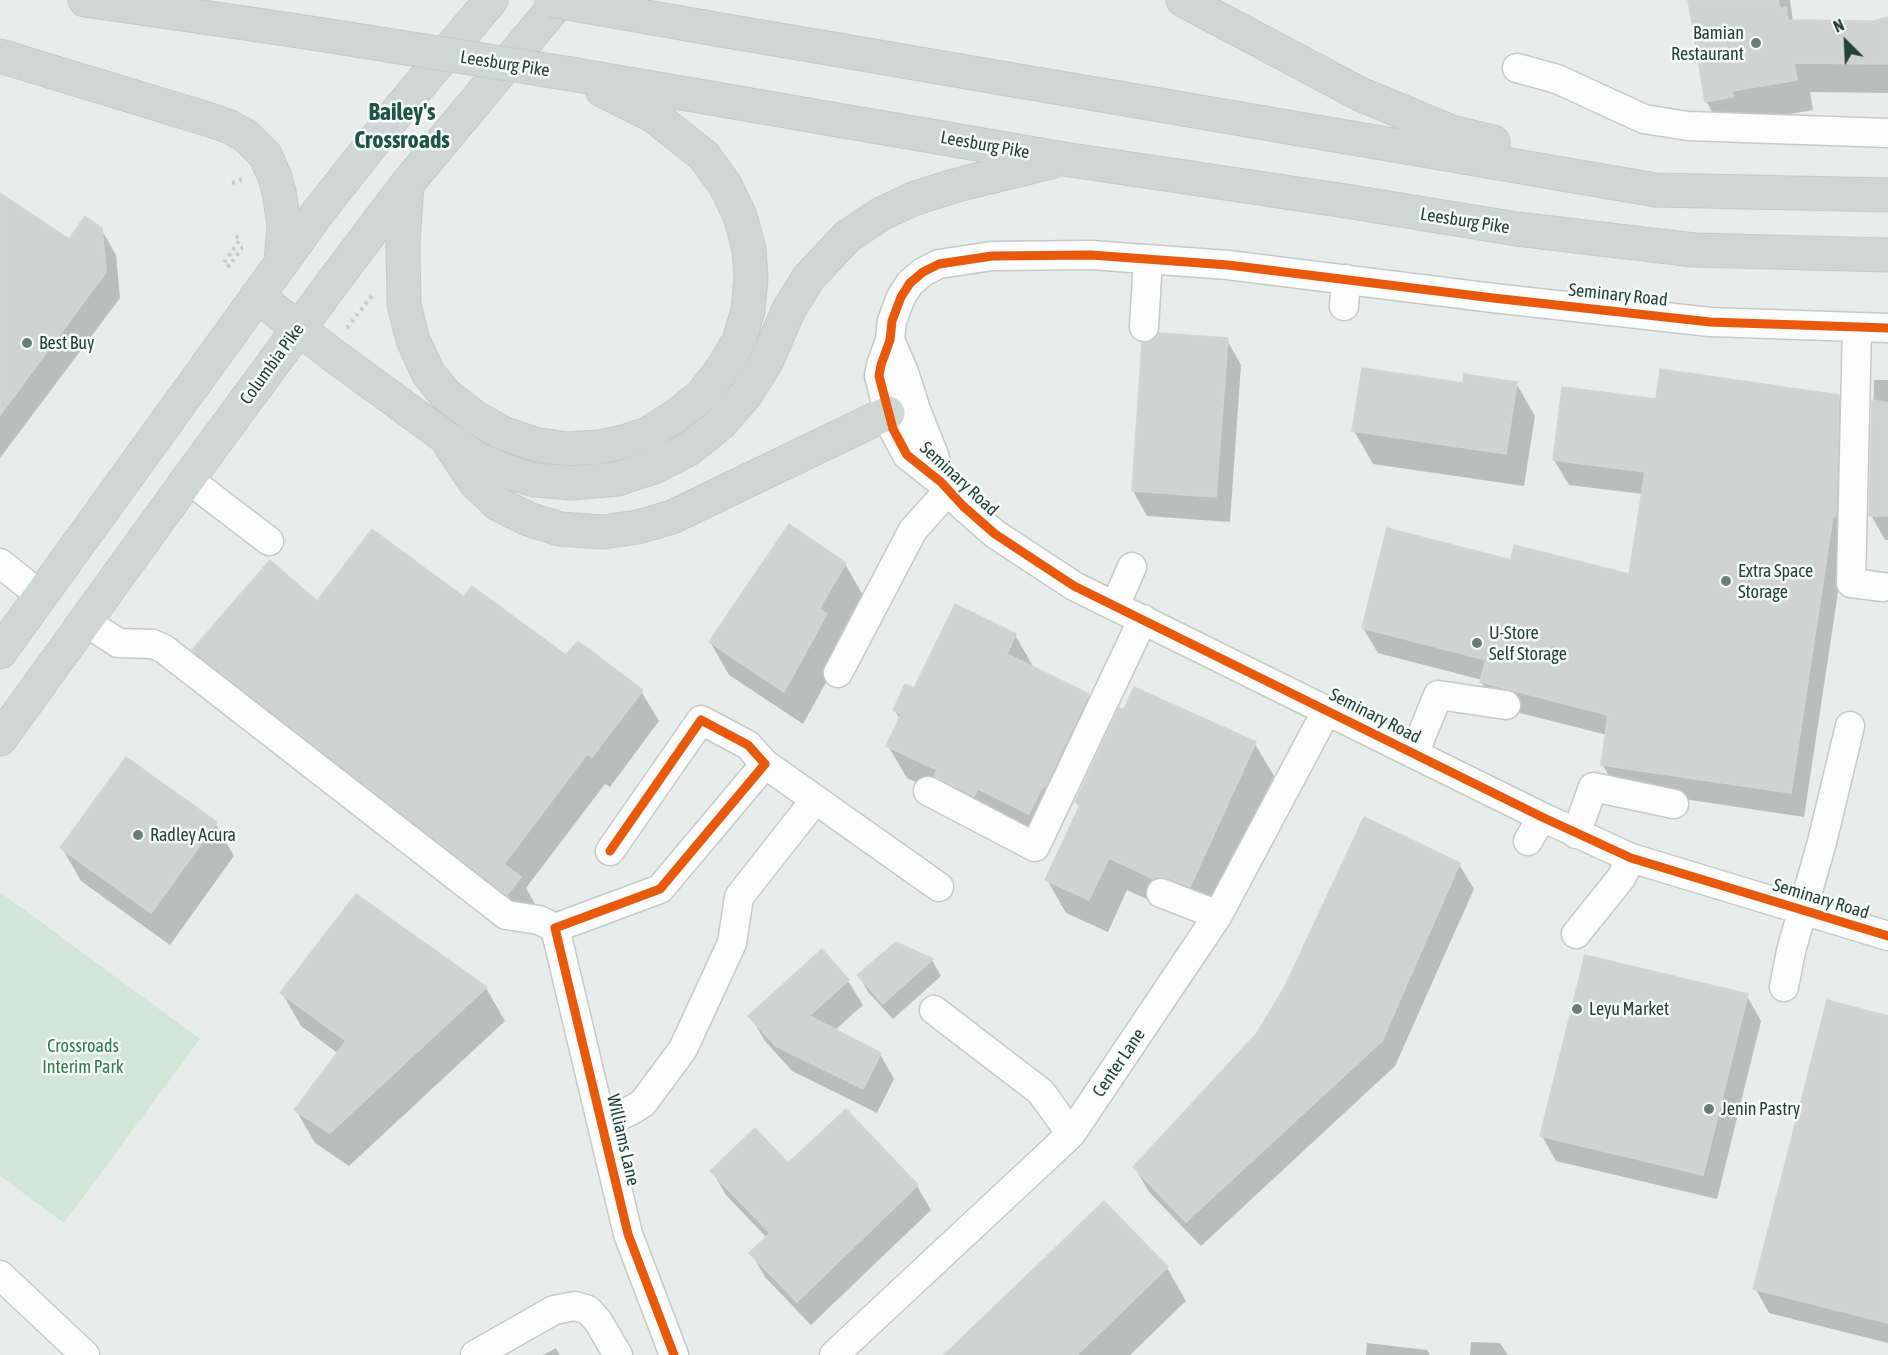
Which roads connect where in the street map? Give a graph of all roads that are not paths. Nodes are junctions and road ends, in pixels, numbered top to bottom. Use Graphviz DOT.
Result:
graph roads {
  1 [pos="85,0"];
  2 [pos="492,0"];
  3 [pos="550,0"];
  4 [pos="560,0"];
  5 [pos="1183,0"];
  6 [pos="0,56"];
  7 [pos="1518,68"];
  8 [pos="571,74"];
  9 [pos="1888,133"];
  10 [pos="1064,159"];
  11 [pos="407,184"];
  12 [pos="1656,190"];
  13 [pos="1888,195"];
  14 [pos="1888,255"];
  15 [pos="1148,259"];
  16 [pos="281,263"];
  17 [pos="257,296"];
  18 [pos="1144,327"];
  19 [pos="1857,328"];
  20 [pos="1888,328"];
  21 [pos="298,329"];
  22 [pos="890,340"];
  23 [pos="888,412"];
  24 [pos="445,437"];
  25 [pos="188,479"];
  26 [pos="945,486"];
  27 [pos="270,541"];
  28 [pos="0,563"];
  29 [pos="1132,567"];
  30 [pos="1883,587"];
  31 [pos="40,595"];
  32 [pos="1115,606"];
  33 [pos="1143,619"];
  34 [pos="85,621"];
  35 [pos="0,652"];
  36 [pos="838,673"];
  37 [pos="1506,705"];
  38 [pos="1327,710"];
  39 [pos="1850,726"];
  40 [pos="0,739"];
  41 [pos="1414,754"];
  42 [pos="765,764"];
  43 [pos="928,791"];
  44 [pos="815,800"];
  45 [pos="1674,804"];
  46 [pos="1576,834"];
  47 [pos="610,851"];
  48 [pos="1631,858"];
  49 [pos="939,887"];
  50 [pos="1161,893"];
  51 [pos="1803,911"];
  52 [pos="1218,915"];
  53 [pos="555,928"];
  54 [pos="1576,934"];
  55 [pos="1888,936"];
  56 [pos="1784,987"];
  57 [pos="934,1010"];
  58 [pos="602,1124"];
  59 [pos="1071,1134"];
  60 [pos="0,1275"];
  61 [pos="85,1355"];
  62 [pos="475,1355"];
  63 [pos="618,1355"];
  64 [pos="674,1355"];
  65 [pos="834,1355"];
  1 -- 8 [label="main road, Leesburg Pike, bridge"];
  2 -- 16 [label="main road"];
  3 -- 12 [label="main road, bridge"];
  4 -- 11 [label="main road, Columbia Pike"];
  5 -- 12 [label="main road"];
  6 -- 16 [label="main road"];
  7 -- 9 [label="street"];
  8 -- 10 [label="main road, Leesburg Pike"];
  8 -- 11 [label="main road"];
  10 -- 14 [label="main road, Leesburg Pike"];
  10 -- 24 [label="main road"];
  11 -- 21 [label="main road, Columbia Pike"];
  12 -- 13 [label="main road"];
  15 -- 18 [label="street"];
  15 -- 19 [label="street, Seminary Road"];
  15 -- 22 [label="street, Seminary Road"];
  16 -- 17 [label="main road"];
  17 -- 21 [label="main road"];
  17 -- 31 [label="main road"];
  19 -- 20 [label="street, Seminary Road"];
  19 -- 30 [label="street"];
  21 -- 24 [label="main road"];
  21 -- 25 [label="main road, Columbia Pike"];
  22 -- 23 [label="street, Seminary Road"];
  22 -- 26 [label="street, Seminary Road"];
  23 -- 24 [label="main road"];
  23 -- 26 [label="street, Seminary Road"];
  25 -- 27 [label="street"];
  25 -- 34 [label="main road, Columbia Pike"];
  26 -- 32 [label="street, Seminary Road"];
  26 -- 36 [label="street"];
  28 -- 31 [label="street"];
  29 -- 32 [label="street"];
  31 -- 35 [label="main road"];
  32 -- 33 [label="street, Seminary Road"];
  33 -- 38 [label="street, Seminary Road"];
  33 -- 43 [label="street"];
  34 -- 40 [label="main road, Columbia Pike"];
  34 -- 53 [label="street"];
  37 -- 41 [label="street"];
  38 -- 41 [label="street, Seminary Road"];
  38 -- 52 [label="street, Center Lane"];
  39 -- 51 [label="street"];
  41 -- 46 [label="street, Seminary Road"];
  42 -- 44 [label="street"];
  42 -- 47 [label="street"];
  42 -- 53 [label="street"];
  44 -- 49 [label="street"];
  44 -- 58 [label="street"];
  45 -- 46 [label="street"];
  46 -- 48 [label="street, Seminary Road"];
  48 -- 51 [label="street, Seminary Road"];
  48 -- 54 [label="street"];
  50 -- 52 [label="street"];
  51 -- 55 [label="street, Seminary Road"];
  51 -- 56 [label="street"];
  52 -- 59 [label="street, Center Lane"];
  53 -- 58 [label="street, Williams Lane"];
  57 -- 59 [label="street"];
  58 -- 64 [label="street, Williams Lane"];
  59 -- 65 [label="street, Center Lane"];
  60 -- 61 [label="street"];
  62 -- 63 [label="street"];
}
